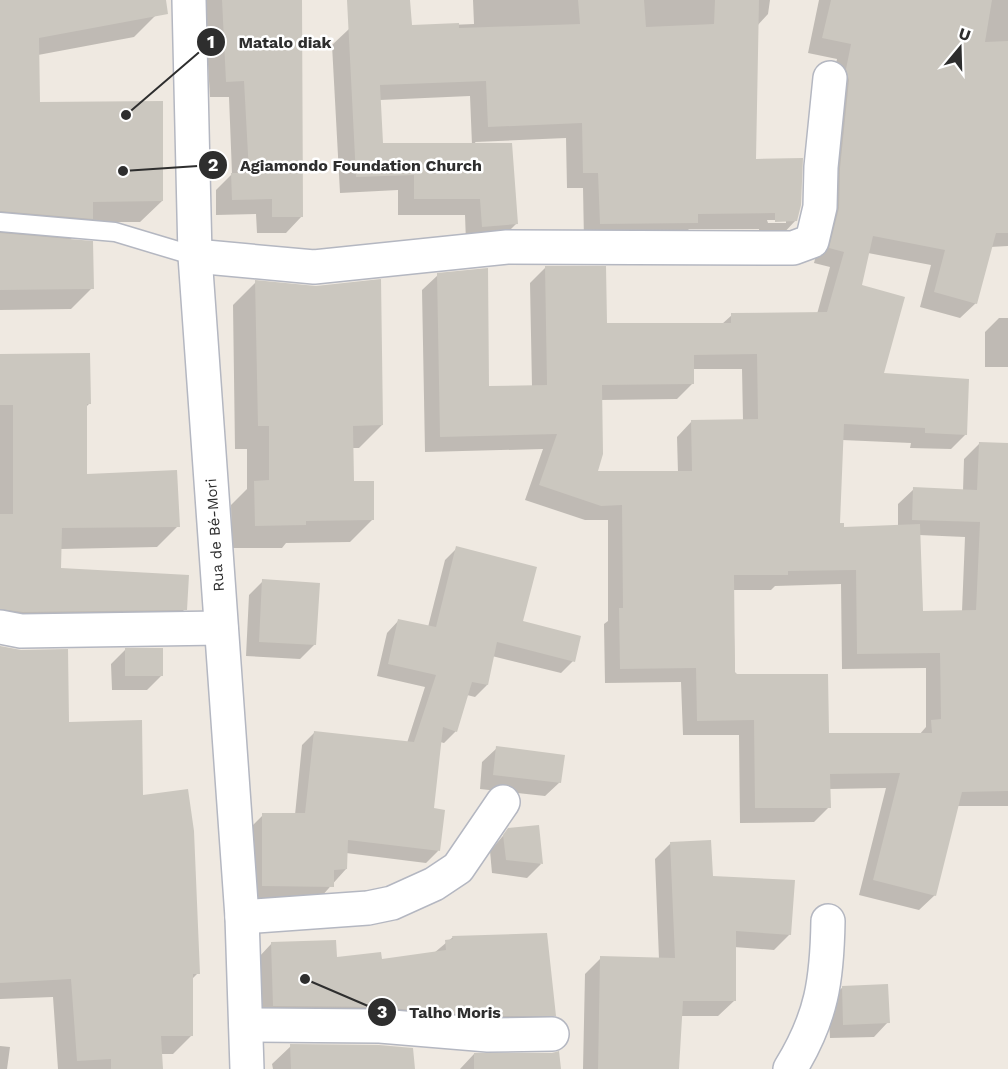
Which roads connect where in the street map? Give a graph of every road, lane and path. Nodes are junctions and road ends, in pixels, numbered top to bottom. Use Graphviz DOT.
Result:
graph roads {
  1 [pos="189,0"];
  2 [pos="831,78"];
  3 [pos="0,222"];
  4 [pos="195,256"];
  5 [pos="0,627"];
  6 [pos="221,628"];
  7 [pos="503,802"];
  8 [pos="242,917"];
  9 [pos="828,921"];
  10 [pos="246,1025"];
  11 [pos="552,1034"];
  12 [pos="247,1069"];
  13 [pos="790,1069"];
  1 -- 4 [label="street, Rua de Bé-Mori"];
  2 -- 4 [label="street"];
  3 -- 4 [label="lane"];
  4 -- 6 [label="street, Rua de Bé-Mori"];
  5 -- 6 [label="street"];
  6 -- 8 [label="street, Rua de Bé-Mori"];
  7 -- 8 [label="street"];
  8 -- 10 [label="street, Rua de Bé-Mori"];
  9 -- 13 [label="street"];
  10 -- 11 [label="street"];
  10 -- 12 [label="street, Rua de Bé-Mori"];
}
